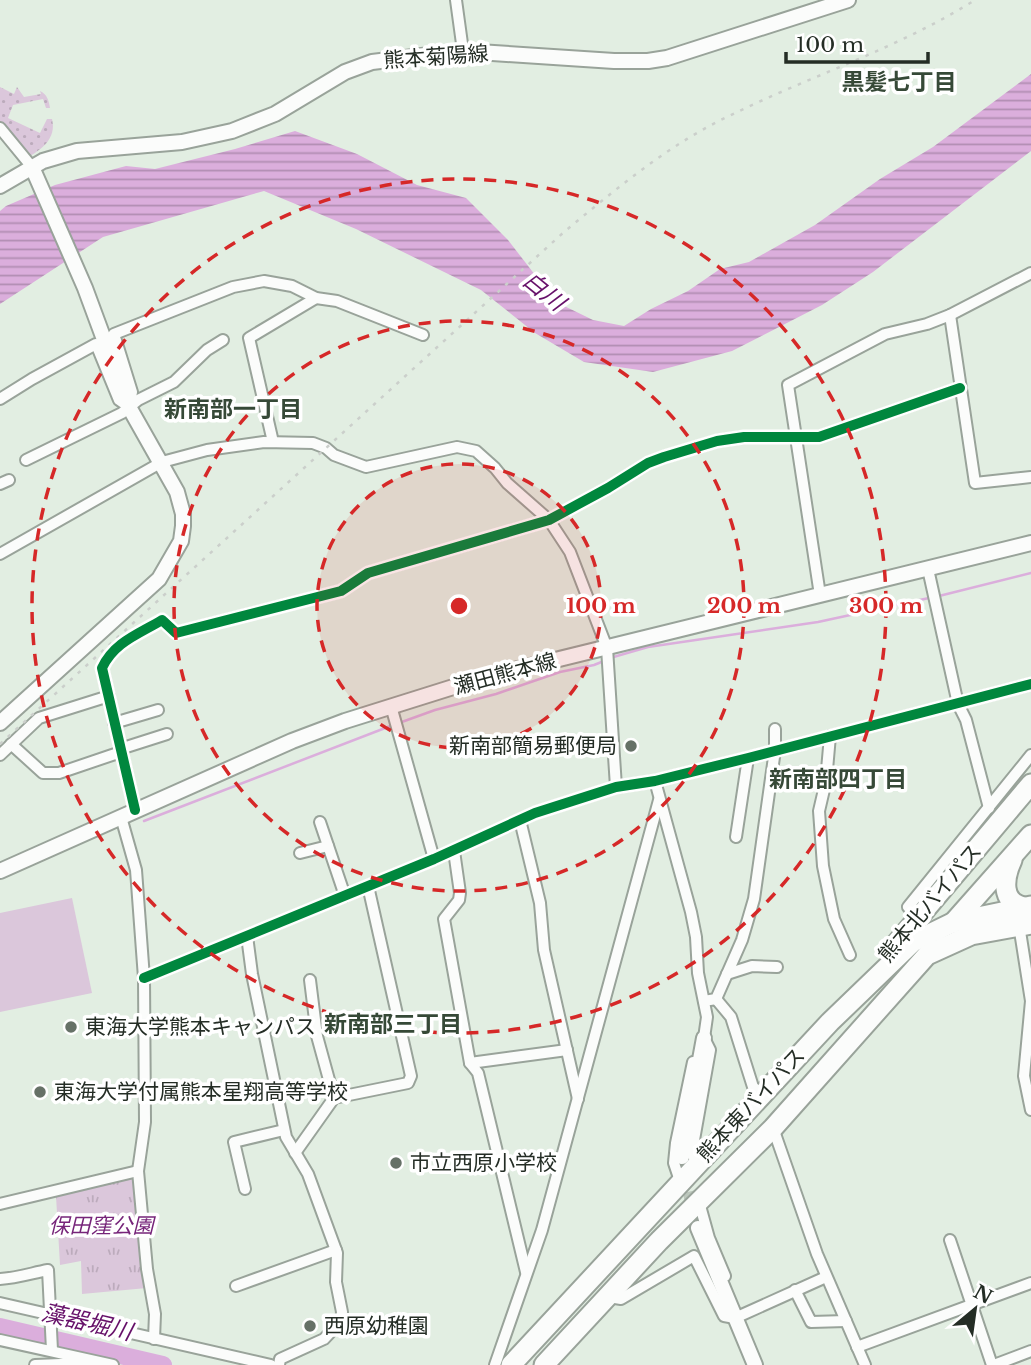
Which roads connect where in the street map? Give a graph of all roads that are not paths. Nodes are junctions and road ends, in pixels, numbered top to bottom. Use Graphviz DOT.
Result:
graph roads {
  1 [pos="456,0"];
  2 [pos="848,0"];
  3 [pos="830,3"];
  4 [pos="463,51"];
  5 [pos="0,128"];
  6 [pos="32,167"];
  7 [pos="0,186"];
  8 [pos="1031,272"];
  9 [pos="316,298"];
  10 [pos="950,315"];
  11 [pos="423,335"];
  12 [pos="223,340"];
  13 [pos="960,388"];
  14 [pos="0,399"];
  15 [pos="129,407"];
  16 [pos="797,436"];
  17 [pos="273,442"];
  18 [pos="26,460"];
  19 [pos="162,462"];
  20 [pos="1031,477"];
  21 [pos="549,520"];
  22 [pos="1031,543"];
  23 [pos="0,554"];
  24 [pos="928,569"];
  25 [pos="820,595"];
  26 [pos="607,648"];
  27 [pos="1031,684"];
  28 [pos="109,696"];
  29 [pos="958,705"];
  30 [pos="391,706"];
  31 [pos="158,710"];
  32 [pos="0,723"];
  33 [pos="114,723"];
  34 [pos="775,729"];
  35 [pos="167,734"];
  36 [pos="830,736"];
  37 [pos="11,744"];
  38 [pos="121,750"];
  39 [pos="775,750"];
  40 [pos="0,754"];
  41 [pos="1031,755"];
  42 [pos="748,758"];
  43 [pos="655,781"];
  44 [pos="1031,785"];
  45 [pos="616,787"];
  46 [pos="659,800"];
  47 [pos="989,808"];
  48 [pos="135,810"];
  49 [pos="121,817"];
  50 [pos="520,820"];
  51 [pos="320,822"];
  52 [pos="1031,835"];
  53 [pos="736,837"];
  54 [pos="328,846"];
  55 [pos="454,850"];
  56 [pos="300,853"];
  57 [pos="1016,853"];
  58 [pos="434,859"];
  59 [pos="0,871"];
  60 [pos="952,878"];
  61 [pos="368,886"];
  62 [pos="345,896"];
  63 [pos="1026,916"];
  64 [pos="918,918"];
  65 [pos="959,919"];
  66 [pos="996,930"];
  67 [pos="247,936"];
  68 [pos="850,955"];
  69 [pos="927,955"];
  70 [pos="777,967"];
  71 [pos="727,974"];
  72 [pos="144,978"];
  73 [pos="310,980"];
  74 [pos="716,999"];
  75 [pos="704,1001"];
  76 [pos="830,1022"];
  77 [pos="704,1038"];
  78 [pos="567,1050"];
  79 [pos="470,1063"];
  80 [pos="762,1094"];
  81 [pos="334,1098"];
  82 [pos="579,1102"];
  83 [pos="1031,1110"];
  84 [pos="773,1128"];
  85 [pos="284,1130"];
  86 [pos="295,1153"];
  87 [pos="689,1161"];
  88 [pos="138,1171"];
  89 [pos="680,1181"];
  90 [pos="246,1188"];
  91 [pos="699,1202"];
  92 [pos="0,1204"];
  93 [pos="698,1228"];
  94 [pos="950,1240"];
  95 [pos="336,1250"];
  96 [pos="526,1272"];
  97 [pos="826,1277"];
  98 [pos="0,1279"];
  99 [pos="1031,1283"];
  100 [pos="236,1286"];
  101 [pos="795,1290"];
  102 [pos="609,1297"];
  103 [pos="0,1303"];
  104 [pos="973,1304"];
  105 [pos="52,1314"];
  106 [pos="737,1316"];
  107 [pos="846,1321"];
  108 [pos="154,1339"];
  109 [pos="0,1340"];
  110 [pos="52,1347"];
  111 [pos="857,1347"];
  112 [pos="1031,1351"];
  113 [pos="101,1362"];
  114 [pos="35,1365"];
  115 [pos="113,1365"];
  116 [pos="271,1365"];
  117 [pos="279,1365"];
  118 [pos="495,1365"];
  119 [pos="510,1365"];
  120 [pos="544,1365"];
  121 [pos="755,1365"];
  122 [pos="865,1365"];
  123 [pos="993,1365"];
  1 -- 4 [label="street"];
  2 -- 3 [label="main road, 熊本菊陽線"];
  3 -- 4 [label="main road, 熊本菊陽線"];
  4 -- 6 [label="main road, 熊本菊陽線"];
  5 -- 6 [label="street"];
  6 -- 7 [label="main road, 熊本菊陽線"];
  6 -- 15 [label="main road"];
  8 -- 10 [label="street"];
  9 -- 11 [label="street"];
  9 -- 15 [label="street"];
  9 -- 17 [label="street"];
  10 -- 13 [label="street"];
  10 -- 16 [label="street"];
  12 -- 15 [label="street"];
  13 -- 16 [label="street"];
  13 -- 20 [label="street"];
  14 -- 15 [label="street"];
  15 -- 18 [label="street"];
  15 -- 19 [label="main road"];
  16 -- 21 [label="street"];
  16 -- 25 [label="street"];
  17 -- 19 [label="street"];
  17 -- 21 [label="street"];
  19 -- 23 [label="street"];
  19 -- 32 [label="main road"];
  21 -- 26 [label="street"];
  21 -- 28 [label="street"];
  22 -- 24 [label="main road, 瀬田熊本線"];
  24 -- 25 [label="main road, 瀬田熊本線"];
  24 -- 29 [label="street"];
  25 -- 26 [label="main road, 瀬田熊本線"];
  26 -- 30 [label="main road, 瀬田熊本線"];
  26 -- 45 [label="street"];
  27 -- 29 [label="street"];
  28 -- 33 [label="street"];
  28 -- 37 [label="street"];
  29 -- 36 [label="street"];
  29 -- 47 [label="street"];
  30 -- 48 [label="main road, 瀬田熊本線"];
  30 -- 58 [label="street"];
  31 -- 33 [label="street"];
  33 -- 38 [label="street"];
  34 -- 39 [label="street"];
  35 -- 38 [label="street"];
  36 -- 39 [label="street"];
  36 -- 68 [label="street"];
  37 -- 38 [label="street"];
  37 -- 40 [label="street"];
  38 -- 48 [label="street"];
  39 -- 42 [label="street"];
  39 -- 71 [label="street"];
  41 -- 47 [label="street"];
  42 -- 43 [label="street"];
  42 -- 53 [label="street"];
  43 -- 45 [label="street"];
  43 -- 46 [label="street"];
  44 -- 60 [label="highway, 熊本北バイパス"];
  45 -- 50 [label="street"];
  46 -- 75 [label="street"];
  46 -- 82 [label="street"];
  47 -- 64 [label="street"];
  48 -- 49 [label="main road, 瀬田熊本線"];
  49 -- 59 [label="main road, 瀬田熊本線"];
  49 -- 72 [label="street"];
  50 -- 55 [label="street"];
  50 -- 78 [label="street"];
  51 -- 54 [label="street"];
  52 -- 57 [label="highway, 熊本北バイパス"];
  54 -- 56 [label="street"];
  54 -- 62 [label="street"];
  55 -- 58 [label="street"];
  55 -- 79 [label="street"];
  57 -- 63 [label="highway"];
  57 -- 65 [label="highway, 熊本北バイパス"];
  58 -- 61 [label="street"];
  60 -- 64 [label="highway, 熊本北バイパス"];
  60 -- 65 [label="highway"];
  61 -- 62 [label="street"];
  61 -- 81 [label="street"];
  62 -- 67 [label="street"];
  63 -- 65 [label="highway, 熊本東バイパス"];
  63 -- 66 [label="highway, 熊本東バイパス"];
  63 -- 83 [label="street"];
  64 -- 76 [label="highway, 熊本北バイパス"];
  65 -- 66 [label="highway"];
  65 -- 69 [label="highway, 熊本北バイパス"];
  65 -- 76 [label="highway, 熊本東バイパス"];
  66 -- 69 [label="highway, 熊本東バイパス"];
  67 -- 72 [label="street"];
  67 -- 85 [label="street"];
  69 -- 84 [label="highway, 熊本東バイパス"];
  70 -- 71 [label="street"];
  71 -- 74 [label="street"];
  72 -- 88 [label="street"];
  73 -- 81 [label="street"];
  74 -- 75 [label="street"];
  74 -- 80 [label="street"];
  75 -- 77 [label="street"];
  76 -- 80 [label="highway, 熊本東バイパス"];
  77 -- 87 [label="main road"];
  77 -- 89 [label="street"];
  78 -- 79 [label="street"];
  78 -- 82 [label="street"];
  79 -- 96 [label="street"];
  80 -- 87 [label="highway, 熊本東バイパス"];
  81 -- 86 [label="street"];
  82 -- 96 [label="street"];
  84 -- 91 [label="highway, 熊本東バイパス"];
  84 -- 97 [label="street"];
  85 -- 86 [label="street"];
  85 -- 90 [label="street"];
  86 -- 95 [label="street"];
  87 -- 89 [label="highway, 熊本東バイパス"];
  88 -- 92 [label="street"];
  88 -- 108 [label="street"];
  89 -- 119 [label="highway, 熊本東バイパス"];
  91 -- 102 [label="highway, 熊本東バイパス"];
  91 -- 106 [label="street"];
  93 -- 106 [label="main road"];
  94 -- 104 [label="street"];
  95 -- 100 [label="street"];
  95 -- 117 [label="street"];
  96 -- 118 [label="street"];
  97 -- 101 [label="street"];
  97 -- 107 [label="street"];
  98 -- 105 [label="street"];
  99 -- 104 [label="street"];
  101 -- 106 [label="street"];
  101 -- 107 [label="street"];
  102 -- 106 [label="street"];
  102 -- 120 [label="highway, 熊本東バイパス"];
  103 -- 105 [label="street"];
  104 -- 111 [label="street"];
  104 -- 123 [label="street"];
  105 -- 108 [label="street"];
  105 -- 110 [label="street"];
  106 -- 121 [label="main road"];
  107 -- 111 [label="street"];
  108 -- 116 [label="street"];
  109 -- 110 [label="street"];
  110 -- 113 [label="street"];
  111 -- 122 [label="street"];
  112 -- 123 [label="street"];
  113 -- 114 [label="street"];
  113 -- 115 [label="street"];
}
